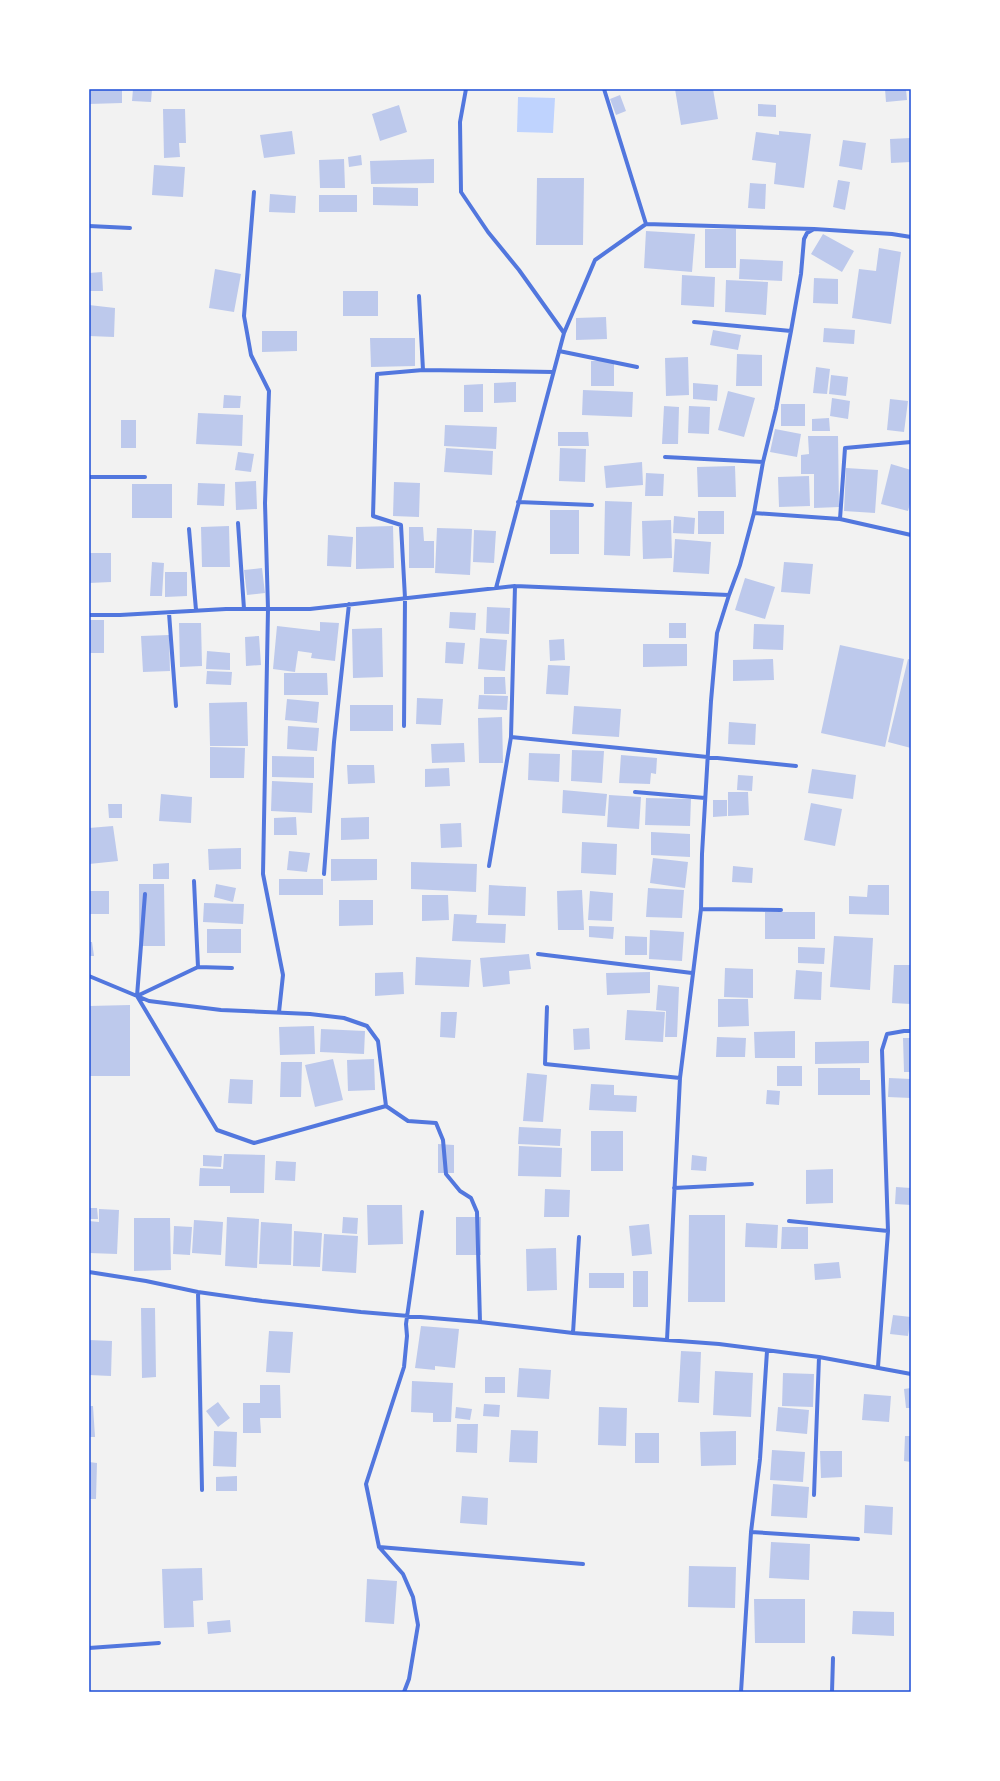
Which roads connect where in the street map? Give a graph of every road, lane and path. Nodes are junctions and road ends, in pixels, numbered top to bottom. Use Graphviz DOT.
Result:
graph roads {
  1 [pos="466,89"];
  2 [pos="604,89"];
  3 [pos="254,192"];
  4 [pos="646,224"];
  5 [pos="89,226"];
  6 [pos="130,228"];
  7 [pos="814,229"];
  8 [pos="911,237"];
  9 [pos="419,296"];
  10 [pos="694,322"];
  11 [pos="791,331"];
  12 [pos="564,333"];
  13 [pos="559,351"];
  14 [pos="637,367"];
  15 [pos="423,370"];
  16 [pos="553,372"];
  17 [pos="911,442"];
  18 [pos="665,457"];
  19 [pos="763,462"];
  20 [pos="89,477"];
  21 [pos="144,477"];
  22 [pos="518,502"];
  23 [pos="592,505"];
  24 [pos="754,513"];
  25 [pos="840,519"];
  26 [pos="238,524"];
  27 [pos="189,530"];
  28 [pos="911,535"];
  29 [pos="515,586"];
  30 [pos="496,588"];
  31 [pos="729,595"];
  32 [pos="405,598"];
  33 [pos="349,604"];
  34 [pos="244,609"];
  35 [pos="268,609"];
  36 [pos="196,610"];
  37 [pos="169,612"];
  38 [pos="89,615"];
  39 [pos="176,706"];
  40 [pos="404,726"];
  41 [pos="511,737"];
  42 [pos="709,757"];
  43 [pos="796,766"];
  44 [pos="636,792"];
  45 [pos="706,798"];
  46 [pos="489,866"];
  47 [pos="324,874"];
  48 [pos="194,881"];
  49 [pos="146,894"];
  50 [pos="701,909"];
  51 [pos="781,910"];
  52 [pos="538,954"];
  53 [pos="198,967"];
  54 [pos="232,968"];
  55 [pos="692,973"];
  56 [pos="89,976"];
  57 [pos="137,996"];
  58 [pos="547,1007"];
  59 [pos="279,1012"];
  60 [pos="911,1031"];
  61 [pos="680,1078"];
  62 [pos="386,1106"];
  63 [pos="752,1184"];
  64 [pos="674,1188"];
  65 [pos="422,1212"];
  66 [pos="789,1221"];
  67 [pos="888,1231"];
  68 [pos="579,1237"];
  69 [pos="89,1272"];
  70 [pos="198,1292"];
  71 [pos="408,1316"];
  72 [pos="480,1322"];
  73 [pos="573,1333"];
  74 [pos="667,1340"];
  75 [pos="767,1350"];
  76 [pos="820,1357"];
  77 [pos="878,1367"];
  78 [pos="911,1374"];
  79 [pos="202,1490"];
  80 [pos="814,1495"];
  81 [pos="751,1532"];
  82 [pos="858,1540"];
  83 [pos="379,1547"];
  84 [pos="584,1564"];
  85 [pos="159,1643"];
  86 [pos="89,1648"];
  87 [pos="833,1658"];
  88 [pos="404,1692"];
  89 [pos="741,1692"];
  90 [pos="832,1692"];
  1 -- 12 [label="street"];
  2 -- 4 [label="street"];
  3 -- 35 [label="street"];
  4 -- 7 [label="street"];
  4 -- 12 [label="street"];
  5 -- 6 [label="street"];
  7 -- 8 [label="street"];
  7 -- 11 [label="street"];
  9 -- 15 [label="street"];
  10 -- 11 [label="street"];
  11 -- 19 [label="street"];
  12 -- 13 [label="street"];
  13 -- 14 [label="street"];
  13 -- 16 [label="street"];
  15 -- 16 [label="street"];
  15 -- 32 [label="street"];
  16 -- 22 [label="street"];
  17 -- 25 [label="street"];
  18 -- 19 [label="street"];
  19 -- 24 [label="street"];
  20 -- 21 [label="street"];
  22 -- 23 [label="street"];
  22 -- 30 [label="street"];
  24 -- 25 [label="street"];
  24 -- 31 [label="street"];
  25 -- 28 [label="street"];
  26 -- 34 [label="street"];
  27 -- 36 [label="street"];
  29 -- 30 [label="street"];
  29 -- 31 [label="street"];
  29 -- 41 [label="street"];
  30 -- 32 [label="street"];
  31 -- 42 [label="street"];
  32 -- 33 [label="street"];
  32 -- 40 [label="street"];
  33 -- 35 [label="street"];
  33 -- 47 [label="street"];
  34 -- 35 [label="street"];
  34 -- 36 [label="street"];
  35 -- 59 [label="street"];
  36 -- 37 [label="street"];
  37 -- 38 [label="street"];
  37 -- 39 [label="street"];
  41 -- 42 [label="street"];
  41 -- 46 [label="street"];
  42 -- 43 [label="street"];
  42 -- 45 [label="street"];
  44 -- 45 [label="street"];
  45 -- 50 [label="street"];
  48 -- 53 [label="street"];
  49 -- 57 [label="street"];
  50 -- 51 [label="street"];
  50 -- 55 [label="street"];
  52 -- 55 [label="street"];
  53 -- 54 [label="street"];
  53 -- 57 [label="street"];
  55 -- 61 [label="street"];
  56 -- 57 [label="street"];
  57 -- 59 [label="street"];
  57 -- 62 [label="street"];
  58 -- 61 [label="street"];
  59 -- 62 [label="street"];
  60 -- 67 [label="street"];
  61 -- 64 [label="street"];
  62 -- 72 [label="street"];
  63 -- 64 [label="street"];
  64 -- 74 [label="street"];
  65 -- 71 [label="street"];
  66 -- 67 [label="street"];
  67 -- 77 [label="street"];
  68 -- 73 [label="street"];
  69 -- 70 [label="street"];
  70 -- 71 [label="street"];
  70 -- 79 [label="street"];
  71 -- 72 [label="street"];
  71 -- 83 [label="street"];
  72 -- 73 [label="street"];
  73 -- 74 [label="street"];
  74 -- 75 [label="street"];
  75 -- 76 [label="street"];
  75 -- 81 [label="street"];
  76 -- 77 [label="street"];
  76 -- 80 [label="street"];
  77 -- 78 [label="street"];
  81 -- 82 [label="street"];
  81 -- 89 [label="street"];
  83 -- 84 [label="street"];
  83 -- 88 [label="street"];
  85 -- 86 [label="street"];
  87 -- 90 [label="street"];
}
